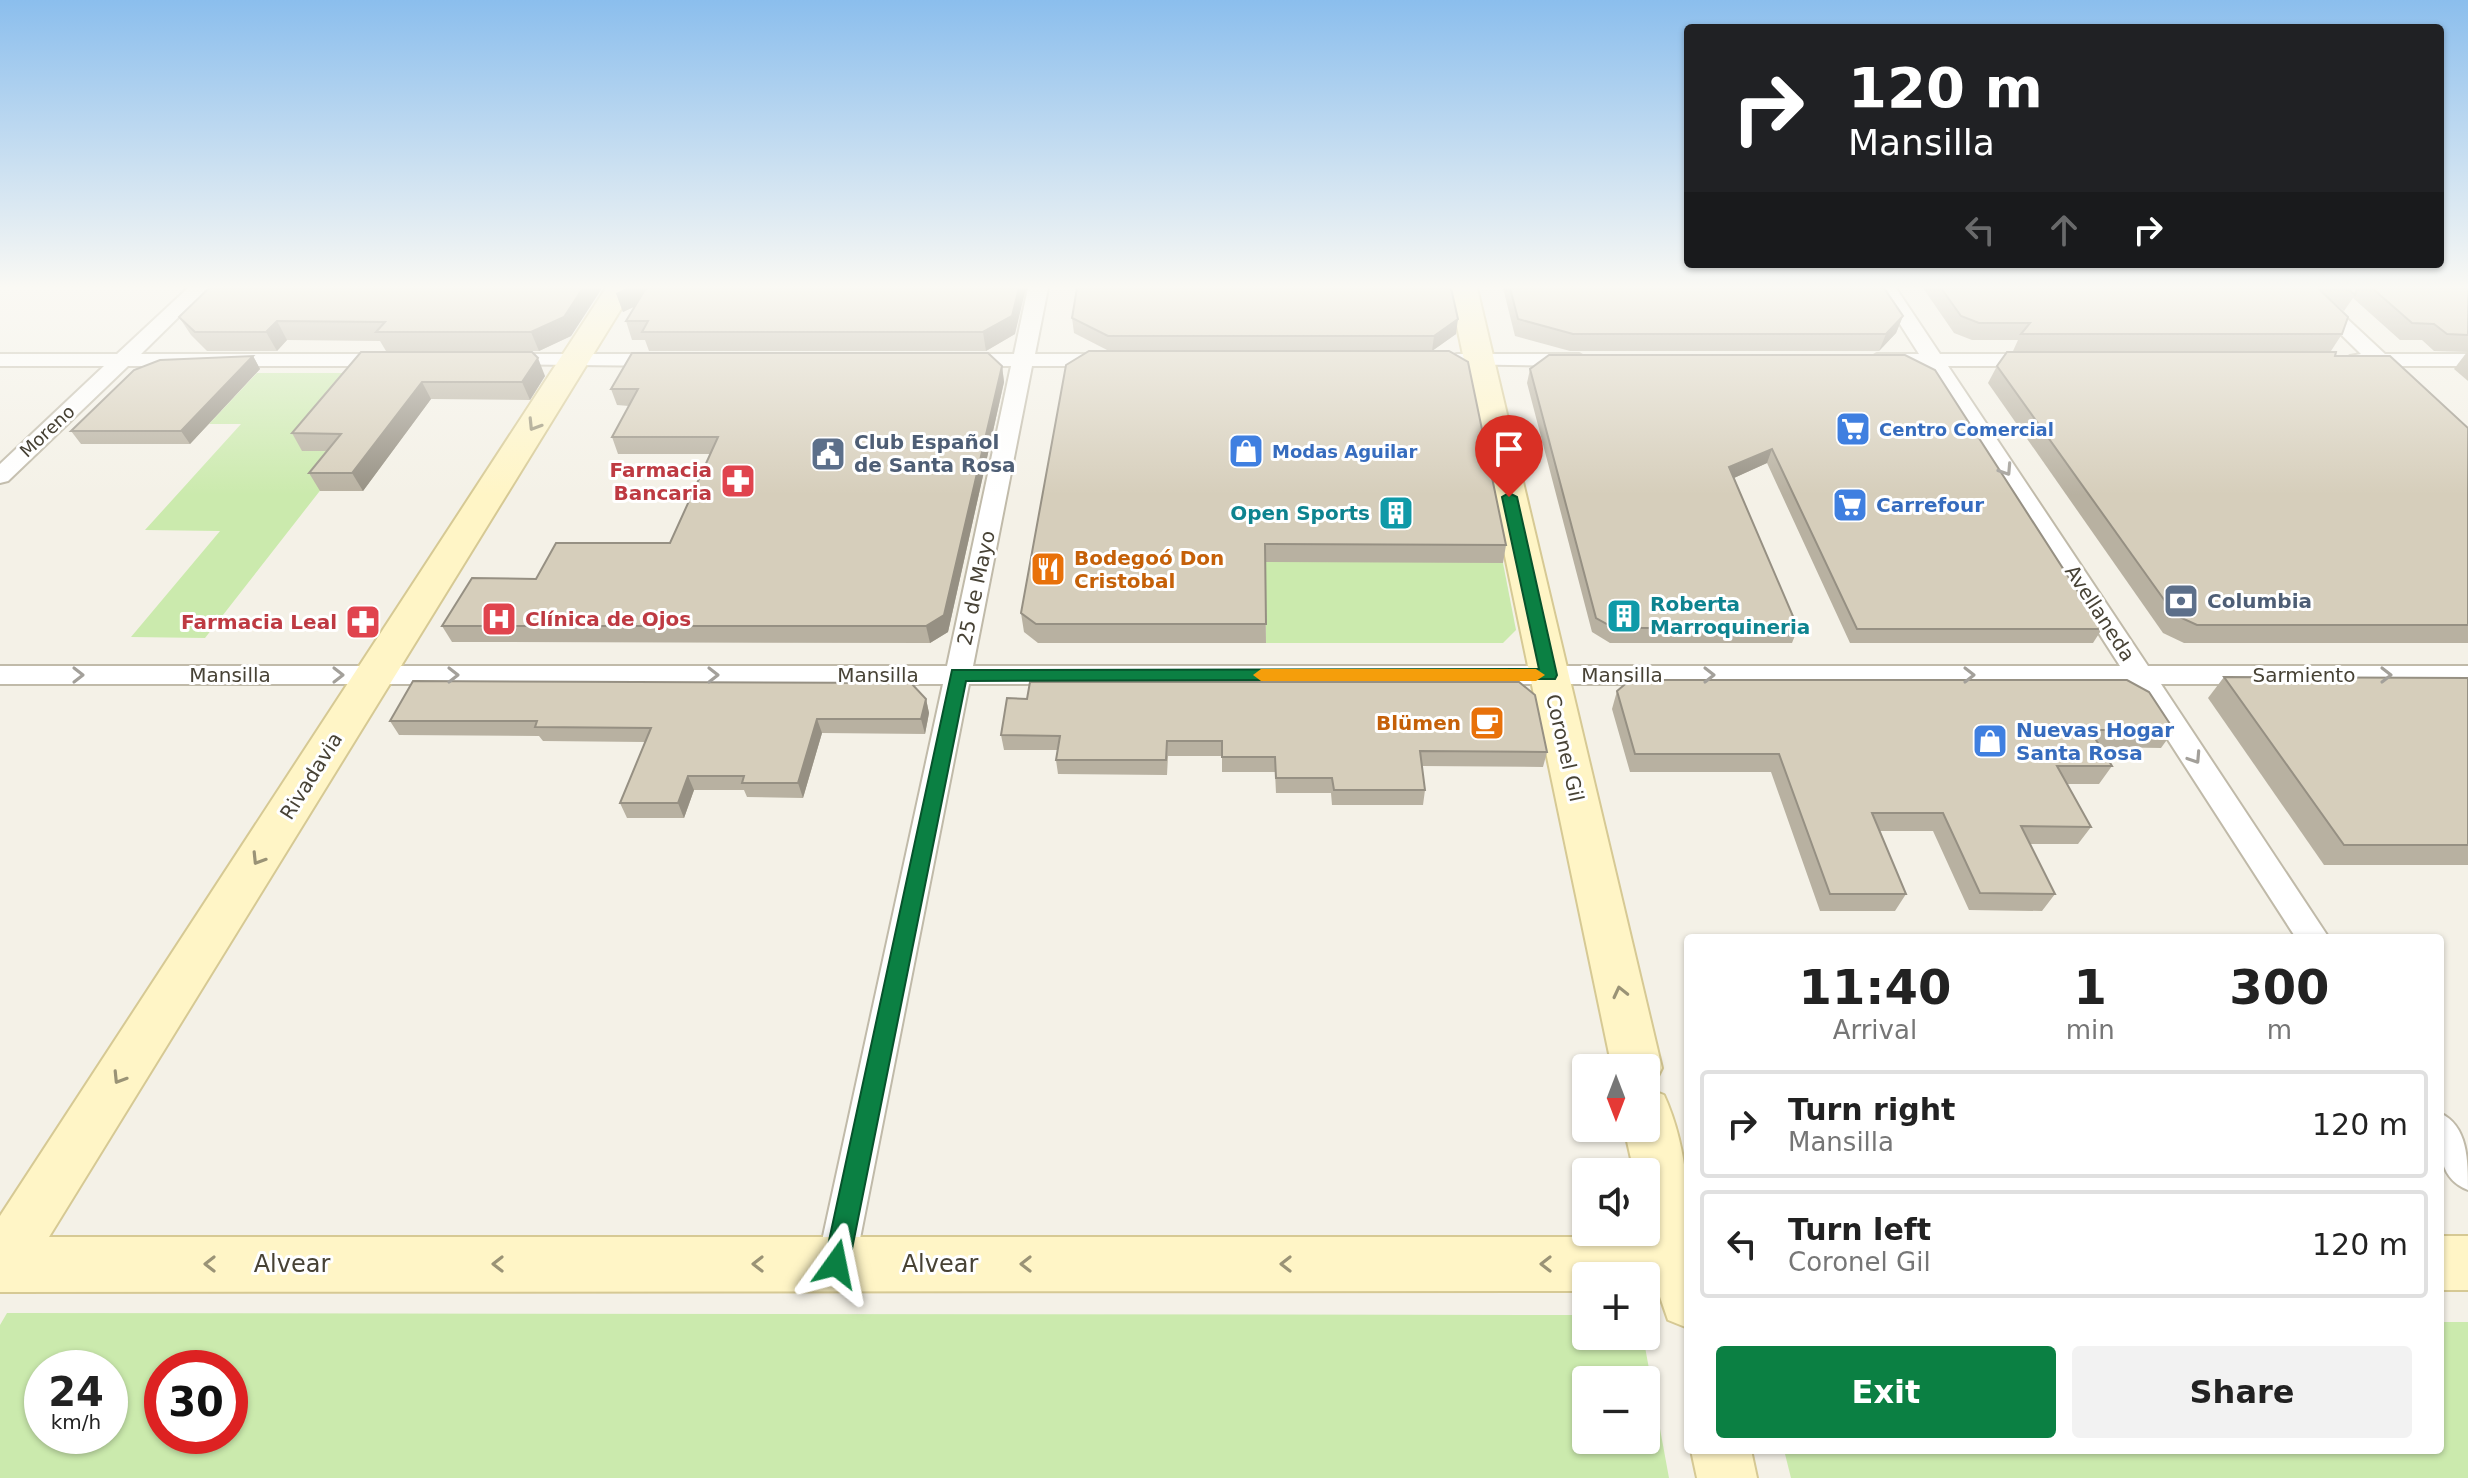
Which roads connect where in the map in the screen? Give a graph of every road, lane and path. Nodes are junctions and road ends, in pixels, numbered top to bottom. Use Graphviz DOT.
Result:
graph roads {
  1 [pos="126,357"];
  2 [pos="577,357"];
  3 [pos="1025,357"];
  4 [pos="1478,357"];
  5 [pos="1931,357"];
  6 [pos="2377,357"];
  7 [pos="0,360"];
  8 [pos="123,360"];
  9 [pos="409,360"];
  10 [pos="472,360"];
  11 [pos="575,360"];
  12 [pos="694,360"];
  13 [pos="941,360"];
  14 [pos="1024,360"];
  15 [pos="1138,360"];
  16 [pos="1437,360"];
  17 [pos="1479,360"];
  18 [pos="1597,360"];
  19 [pos="1851,360"];
  20 [pos="1933,360"];
  21 [pos="2058,360"];
  22 [pos="2336,360"];
  23 [pos="2380,360"];
  24 [pos="2468,360"];
  25 [pos="2408,385"];
  26 [pos="0,476"];
  27 [pos="0,675"];
  28 [pos="375,675"];
  29 [pos="959,675"];
  30 [pos="1549,675"];
  31 [pos="2140,675"];
  32 [pos="2468,675"];
  33 [pos="2310,934"];
  34 [pos="1634,1054"];
  35 [pos="2444,1136"];
  36 [pos="1653,1142"];
  37 [pos="2468,1173"];
  38 [pos="2444,1263"];
  39 [pos="2468,1263"];
  40 [pos="0,1264"];
  41 [pos="836,1264"];
  42 [pos="1684,1272"];
  43 [pos="1684,1276"];
  44 [pos="1722,1454"];
  45 [pos="1727,1478"];
  1 -- 8 [label="street, Moreno"];
  2 -- 11 [label="street, Rivadavia"];
  3 -- 14 [label="street, 25 de Mayo"];
  4 -- 17 [label="street, Coronel Gil"];
  5 -- 20 [label="street, Avellaneda"];
  6 -- 23 [label="street"];
  7 -- 8 [label="street"];
  8 -- 9 [label="street"];
  8 -- 26 [label="street, Moreno"];
  10 -- 11 [label="street"];
  11 -- 12 [label="street"];
  11 -- 28 [label="street, Rivadavia, one-way"];
  13 -- 14 [label="street"];
  14 -- 15 [label="street"];
  14 -- 29 [label="street, 25 de Mayo"];
  16 -- 17 [label="street"];
  17 -- 18 [label="street"];
  17 -- 30 [label="street, Coronel Gil"];
  19 -- 20 [label="street"];
  20 -- 21 [label="street"];
  20 -- 31 [label="street, Avellaneda, one-way"];
  22 -- 23 [label="street"];
  23 -- 24 [label="street"];
  23 -- 25 [label="street"];
  27 -- 28 [label="street, Mansilla, one-way"];
  28 -- 29 [label="street, Mansilla, one-way"];
  28 -- 40 [label="street, Rivadavia, one-way"];
  29 -- 30 [label="street, Mansilla"];
  29 -- 41 [label="street, 25 de Mayo"];
  30 -- 31 [label="street, Mansilla, one-way"];
  34 -- 30 [label="street, Coronel Gil, one-way"];
  31 -- 32 [label="street, Sarmiento, one-way"];
  31 -- 33 [label="street, Avellaneda, one-way"];
  35 -- 37 [label="street"];
  36 -- 42 [label="street"];
  38 -- 39 [label="street"];
  41 -- 40 [label="street, Alvear, one-way"];
  43 -- 41 [label="street, Alvear, one-way"];
  44 -- 45 [label="street"];
}
